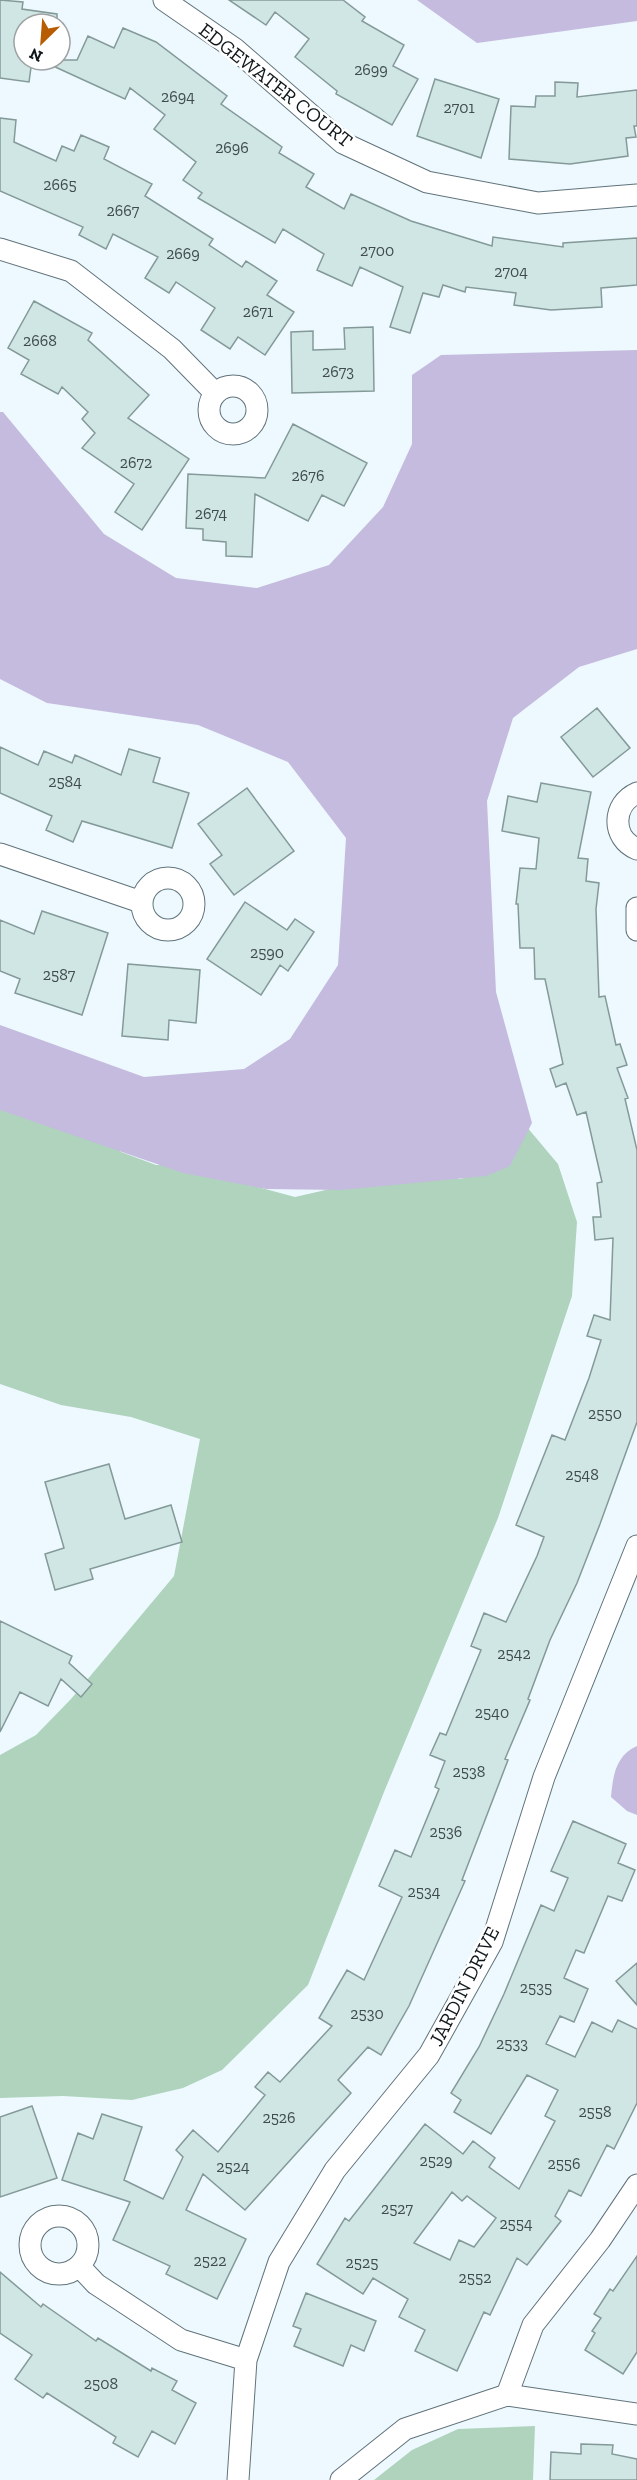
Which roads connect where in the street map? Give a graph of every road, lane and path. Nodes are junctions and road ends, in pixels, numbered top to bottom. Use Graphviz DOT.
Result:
graph roads {
  1 [pos="164,0"];
  2 [pos="637,195"];
  3 [pos="0,249"];
  4 [pos="215,393"];
  5 [pos="637,793"];
  6 [pos="637,849"];
  7 [pos="0,854"];
  8 [pos="141,902"];
  9 [pos="637,908"];
  10 [pos="637,930"];
  11 [pos="635,1559"];
  12 [pos="637,2185"];
  13 [pos="79,2266"];
  14 [pos="246,2360"];
  15 [pos="507,2395"];
  16 [pos="637,2414"];
  17 [pos="238,2480"];
  18 [pos="341,2480"];
  1 -- 2 [label="street, EDGEWATER COURT"];
  3 -- 4 [label="street"];
  5 -- 6 [label="street"];
  7 -- 8 [label="street"];
  9 -- 10 [label="street"];
  11 -- 14 [label="street, JARDIN DRIVE"];
  12 -- 15 [label="street"];
  13 -- 14 [label="street"];
  14 -- 17 [label="street, JARDIN DRIVE"];
  15 -- 16 [label="street"];
  15 -- 18 [label="street"];
}
